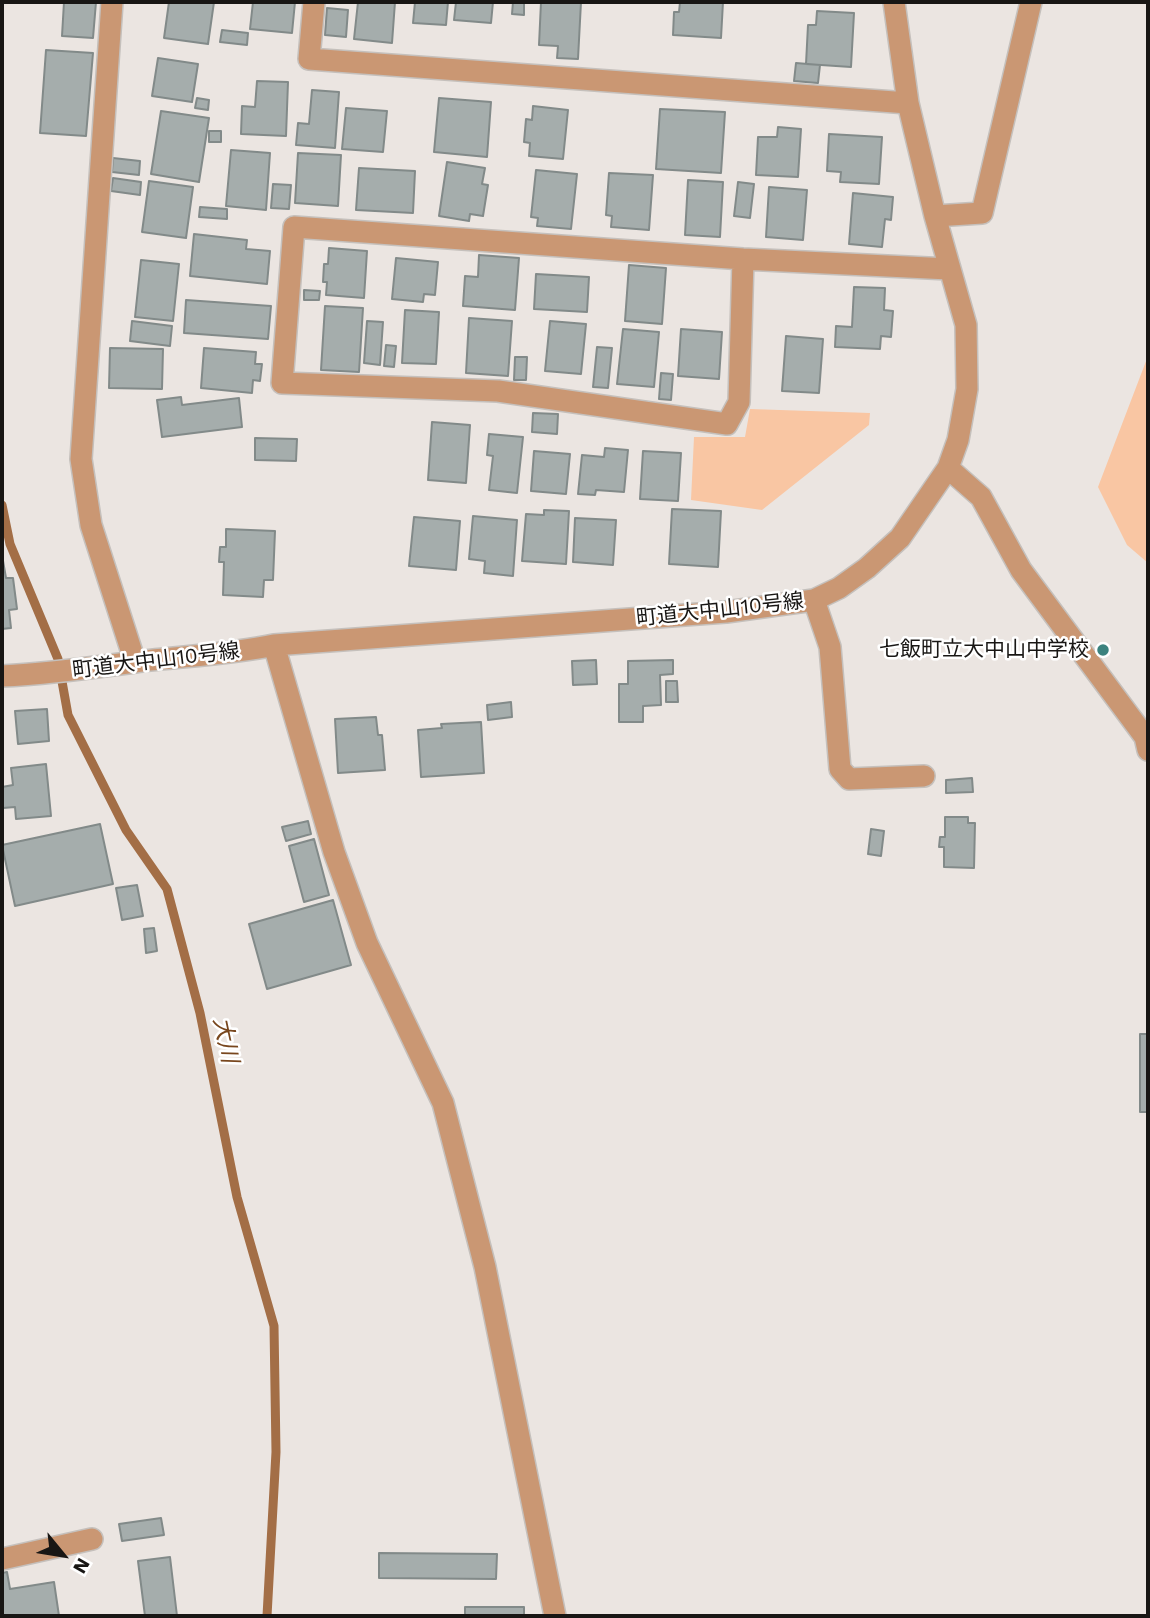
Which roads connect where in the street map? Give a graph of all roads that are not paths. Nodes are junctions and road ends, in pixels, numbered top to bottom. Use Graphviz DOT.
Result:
graph roads {
  1 [pos="112,2"];
  2 [pos="314,2"];
  3 [pos="894,2"];
  4 [pos="1031,2"];
  5 [pos="908,103"];
  6 [pos="935,216"];
  7 [pos="743,259"];
  8 [pos="949,269"];
  9 [pos="948,468"];
  10 [pos="814,600"];
  11 [pos="274,645"];
  12 [pos="135,662"];
  13 [pos="2,676"];
  14 [pos="1148,750"];
  15 [pos="924,776"];
  16 [pos="92,1539"];
  17 [pos="2,1559"];
  18 [pos="555,1616"];
  1 -- 12 [label="street"];
  2 -- 5 [label="street"];
  3 -- 5 [label="street, 町道大中山10号線"];
  4 -- 6 [label="street"];
  5 -- 6 [label="street, 町道大中山10号線"];
  6 -- 8 [label="street, 町道大中山10号線"];
  7 -- 7 [label="street"];
  7 -- 8 [label="street"];
  8 -- 9 [label="street, 町道大中山10号線"];
  9 -- 10 [label="street, 町道大中山10号線"];
  9 -- 14 [label="street"];
  10 -- 11 [label="street, 町道大中山10号線"];
  10 -- 15 [label="street"];
  11 -- 12 [label="street, 町道大中山10号線"];
  11 -- 18 [label="street"];
  12 -- 13 [label="street, 町道大中山10号線"];
  16 -- 17 [label="street"];
}
